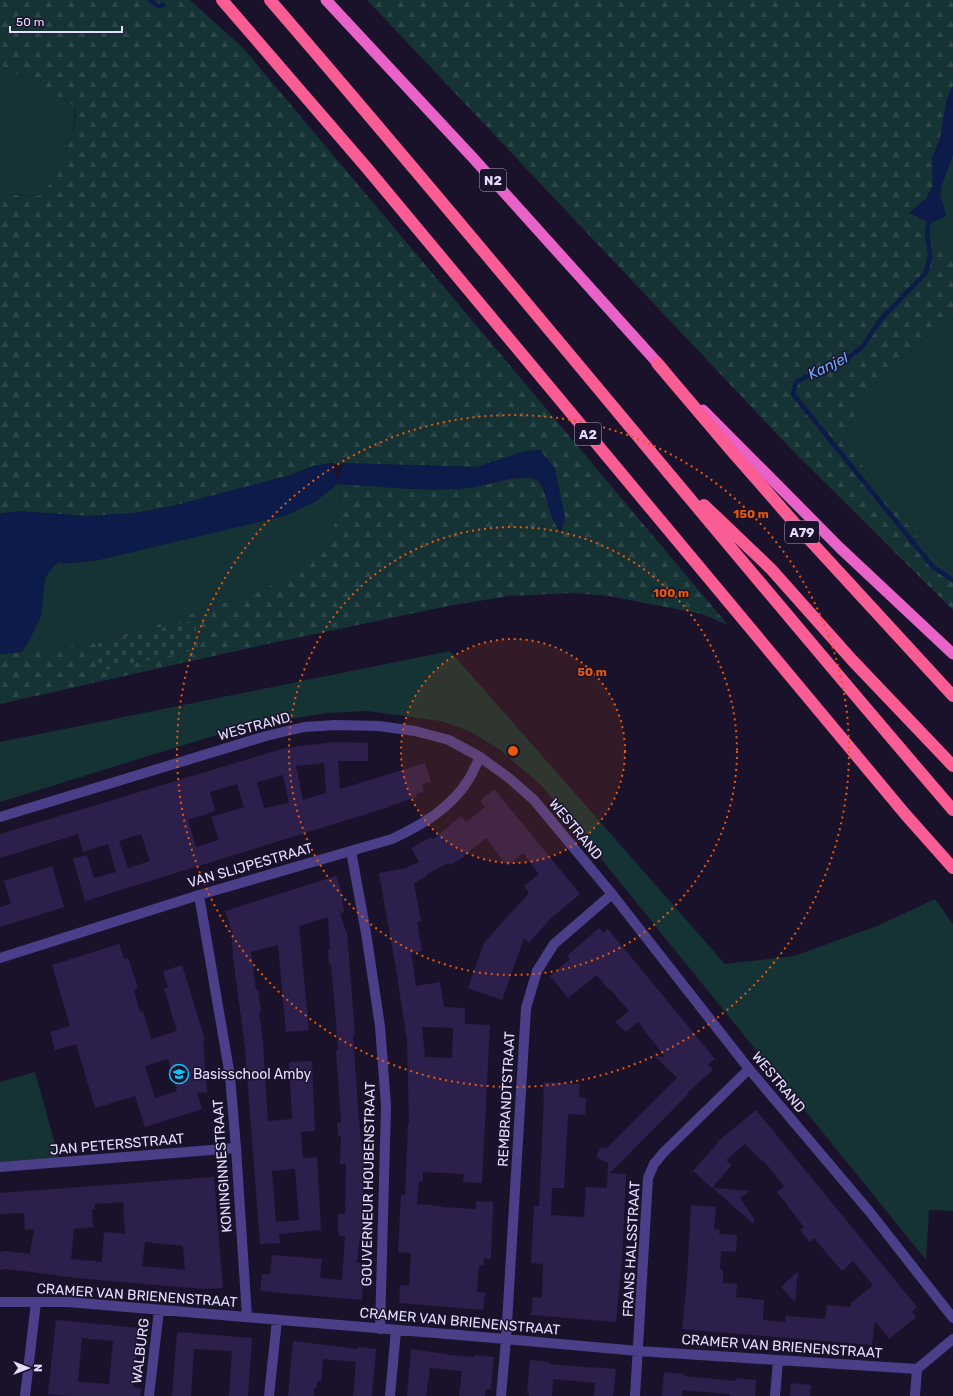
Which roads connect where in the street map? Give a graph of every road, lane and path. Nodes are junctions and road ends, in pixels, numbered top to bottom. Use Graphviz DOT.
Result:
graph roads {
  1 [pos="222,0"];
  2 [pos="270,0"];
  3 [pos="326,0"];
  4 [pos="657,363"];
  5 [pos="660,462"];
  6 [pos="953,654"];
  7 [pos="953,696"];
  8 [pos="480,757"];
  9 [pos="953,766"];
  10 [pos="953,810"];
  11 [pos="0,817"];
  12 [pos="351,851"];
  13 [pos="953,868"];
  14 [pos="199,894"];
  15 [pos="612,894"];
  16 [pos="0,958"];
  17 [pos="749,1069"];
  18 [pos="236,1148"];
  19 [pos="0,1167"];
  20 [pos="0,1302"];
  21 [pos="36,1302"];
  22 [pos="159,1310"];
  23 [pos="246,1317"];
  24 [pos="953,1318"];
  25 [pos="277,1320"];
  26 [pos="380,1329"];
  27 [pos="396,1330"];
  28 [pos="506,1339"];
  29 [pos="953,1339"];
  30 [pos="638,1351"];
  31 [pos="778,1361"];
  32 [pos="917,1368"];
  33 [pos="25,1396"];
  34 [pos="149,1396"];
  35 [pos="269,1396"];
  36 [pos="390,1396"];
  37 [pos="501,1396"];
  38 [pos="635,1396"];
  39 [pos="775,1396"];
  40 [pos="915,1396"];
  1 -- 13 [label="highway, A2"];
  2 -- 5 [label="highway, A2"];
  3 -- 4 [label="highway, N2"];
  4 -- 6 [label="highway, N2"];
  4 -- 7 [label="highway, A79"];
  5 -- 9 [label="highway"];
  5 -- 10 [label="highway, A2"];
  8 -- 11 [label="street, WESTRAND"];
  8 -- 12 [label="street, VAN SLIJPESTRAAT"];
  8 -- 15 [label="street, WESTRAND"];
  12 -- 14 [label="street, VAN SLIJPESTRAAT"];
  12 -- 26 [label="street, GOUVERNEUR HOUBENSTRAAT"];
  14 -- 16 [label="street, VAN SLIJPESTRAAT"];
  14 -- 18 [label="street, KONINGINNESTRAAT"];
  15 -- 17 [label="street, WESTRAND"];
  15 -- 28 [label="street, REMBRANDTSTRAAT"];
  17 -- 24 [label="street, WESTRAND"];
  17 -- 30 [label="street, FRANS HALSSTRAAT"];
  18 -- 19 [label="street, JAN PETERSSTRAAT"];
  18 -- 23 [label="street, KONINGINNESTRAAT"];
  20 -- 21 [label="street, CRAMER VAN BRIENENSTRAAT"];
  21 -- 22 [label="street, CRAMER VAN BRIENENSTRAAT"];
  21 -- 33 [label="street"];
  22 -- 23 [label="street, CRAMER VAN BRIENENSTRAAT"];
  22 -- 34 [label="street, WALBURG"];
  23 -- 25 [label="street, CRAMER VAN BRIENENSTRAAT"];
  25 -- 26 [label="street, CRAMER VAN BRIENENSTRAAT"];
  25 -- 35 [label="street"];
  26 -- 27 [label="street, CRAMER VAN BRIENENSTRAAT"];
  27 -- 28 [label="street, CRAMER VAN BRIENENSTRAAT"];
  27 -- 36 [label="street"];
  28 -- 30 [label="street, CRAMER VAN BRIENENSTRAAT"];
  28 -- 37 [label="street"];
  29 -- 32 [label="street"];
  30 -- 31 [label="street, CRAMER VAN BRIENENSTRAAT"];
  30 -- 38 [label="street"];
  31 -- 32 [label="street, CRAMER VAN BRIENENSTRAAT"];
  31 -- 39 [label="street"];
  32 -- 40 [label="street"];
}
